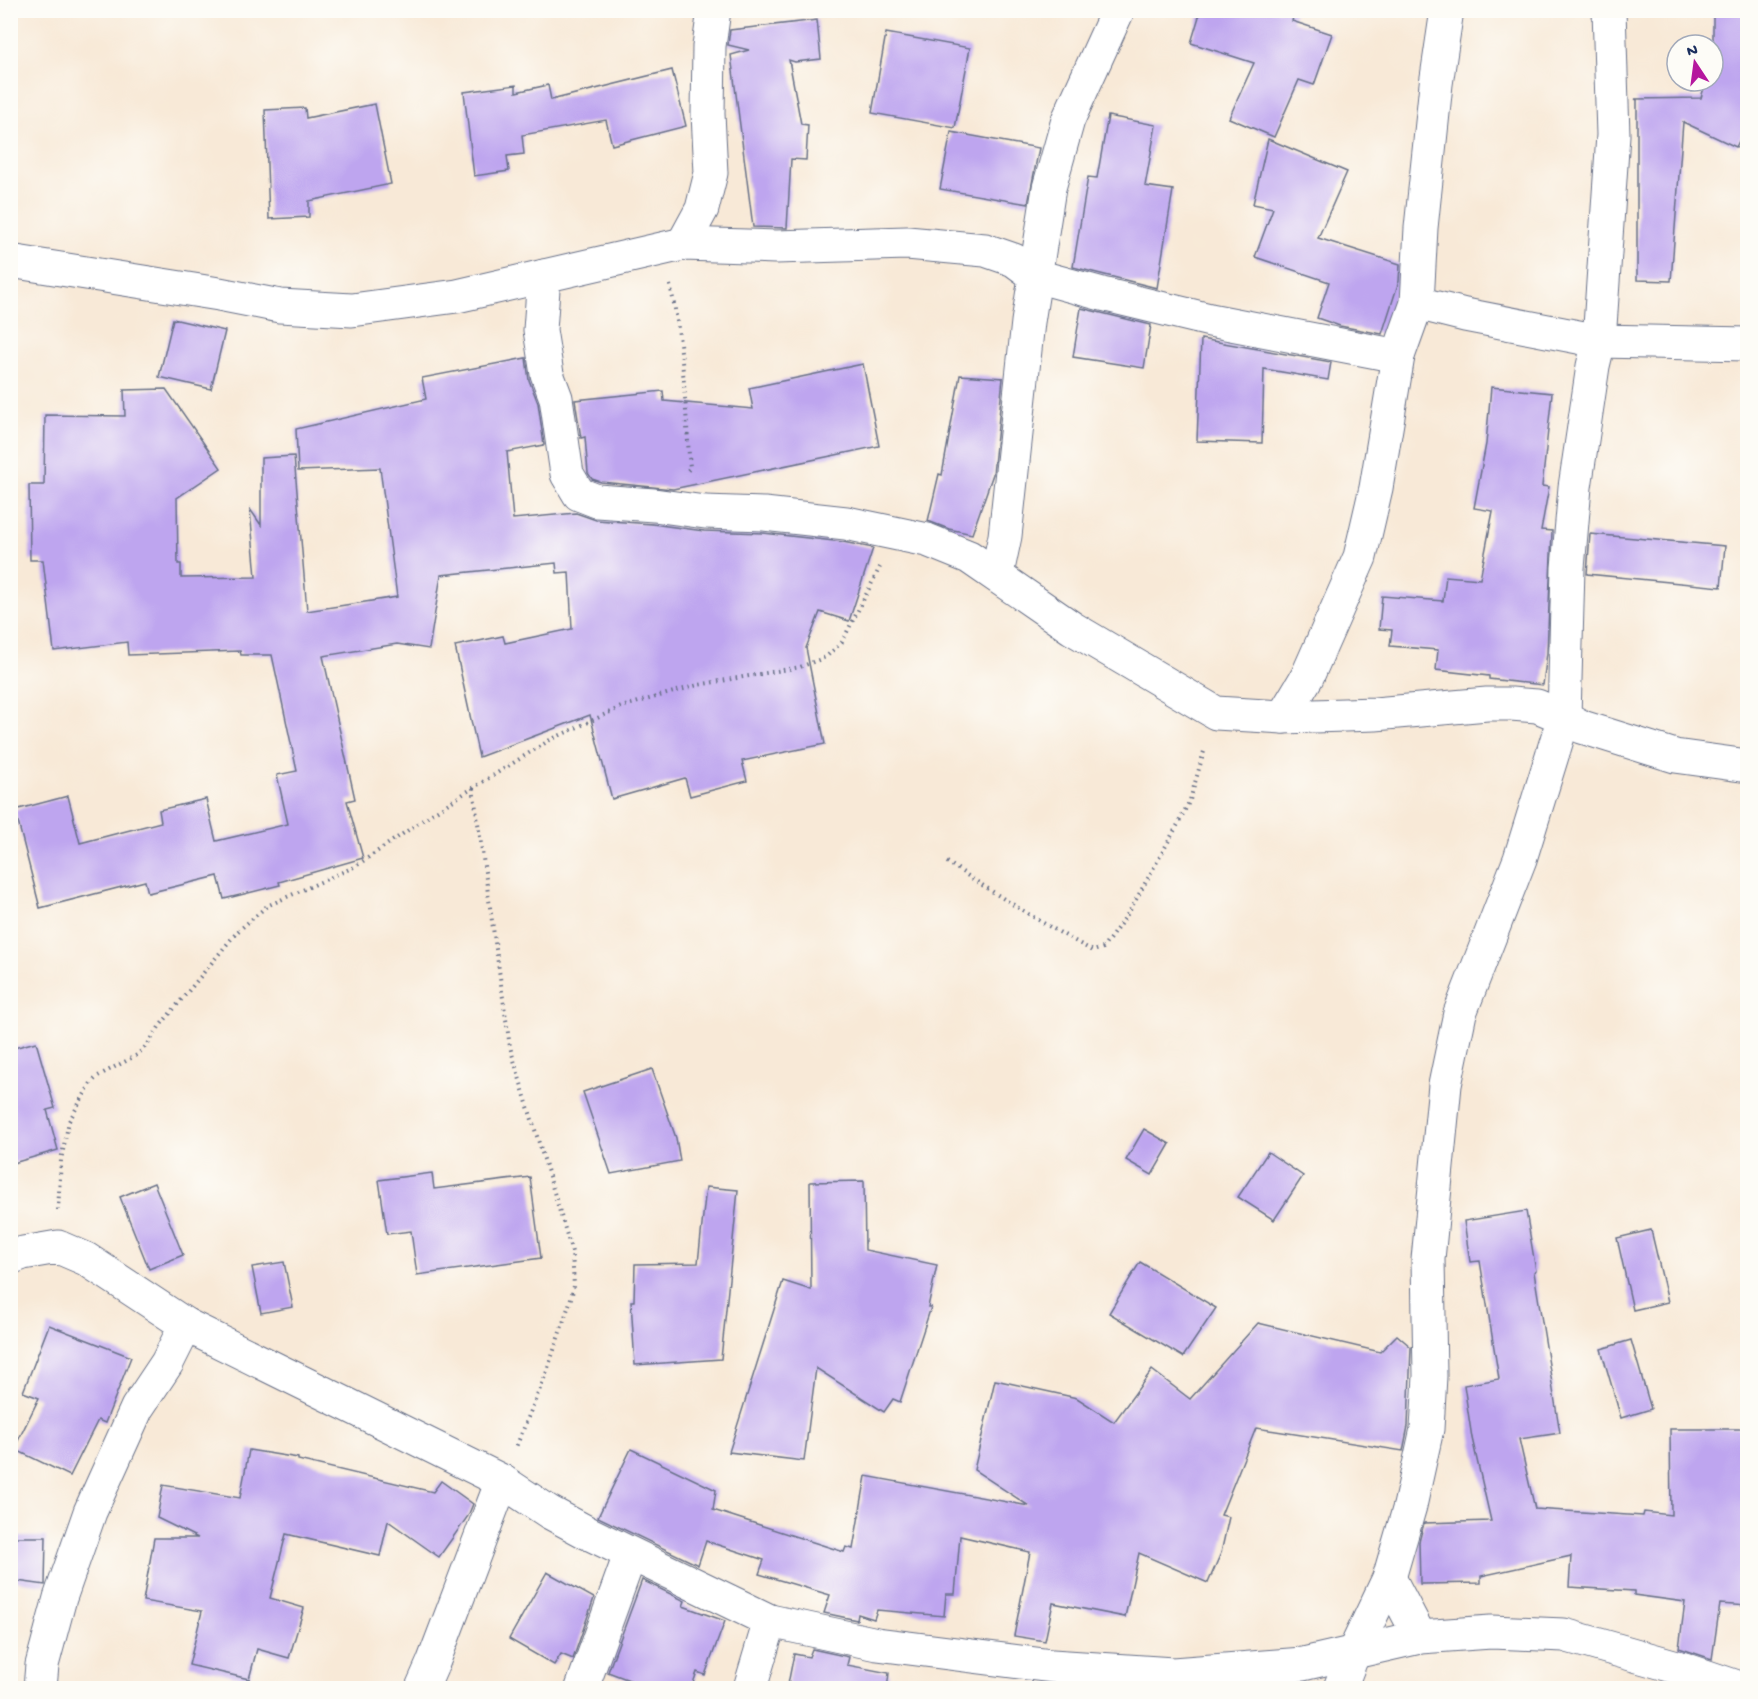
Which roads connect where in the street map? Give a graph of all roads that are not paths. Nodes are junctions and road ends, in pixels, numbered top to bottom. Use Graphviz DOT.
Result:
graph roads {
  1 [pos="714,10"];
  2 [pos="1118,10"];
  3 [pos="1447,10"];
  4 [pos="1609,10"];
  5 [pos="672,247"];
  6 [pos="10,261"];
  7 [pos="544,276"];
  8 [pos="1036,276"];
  9 [pos="1417,303"];
  10 [pos="1599,341"];
  11 [pos="1748,344"];
  12 [pos="1398,356"];
  13 [pos="997,574"];
  14 [pos="1283,717"];
  15 [pos="1563,717"];
  16 [pos="1748,766"];
  17 [pos="10,1258"];
  18 [pos="186,1325"];
  19 [pos="502,1481"];
  20 [pos="630,1555"];
  21 [pos="1389,1578"];
  22 [pos="770,1621"];
  23 [pos="1420,1637"];
  24 [pos="1353,1654"];
  25 [pos="40,1689"];
  26 [pos="422,1689"];
  27 [pos="582,1689"];
  28 [pos="750,1689"];
  29 [pos="1340,1689"];
  30 [pos="1740,1689"];
  1 -- 5 [label="street"];
  2 -- 8 [label="street"];
  3 -- 9 [label="street"];
  4 -- 10 [label="street"];
  5 -- 7 [label="street"];
  5 -- 8 [label="street"];
  6 -- 7 [label="street"];
  7 -- 13 [label="street"];
  8 -- 12 [label="street"];
  8 -- 13 [label="street"];
  9 -- 10 [label="street"];
  9 -- 12 [label="street"];
  10 -- 11 [label="street"];
  10 -- 15 [label="street"];
  12 -- 14 [label="street"];
  13 -- 14 [label="street"];
  14 -- 15 [label="street"];
  15 -- 16 [label="street"];
  15 -- 21 [label="street"];
  17 -- 18 [label="street"];
  18 -- 19 [label="street"];
  18 -- 25 [label="street"];
  19 -- 20 [label="street"];
  19 -- 26 [label="street"];
  20 -- 22 [label="street"];
  20 -- 27 [label="street"];
  21 -- 23 [label="street"];
  21 -- 24 [label="street"];
  22 -- 24 [label="street"];
  22 -- 28 [label="street"];
  23 -- 24 [label="street"];
  23 -- 30 [label="street"];
  24 -- 29 [label="street"];
}
